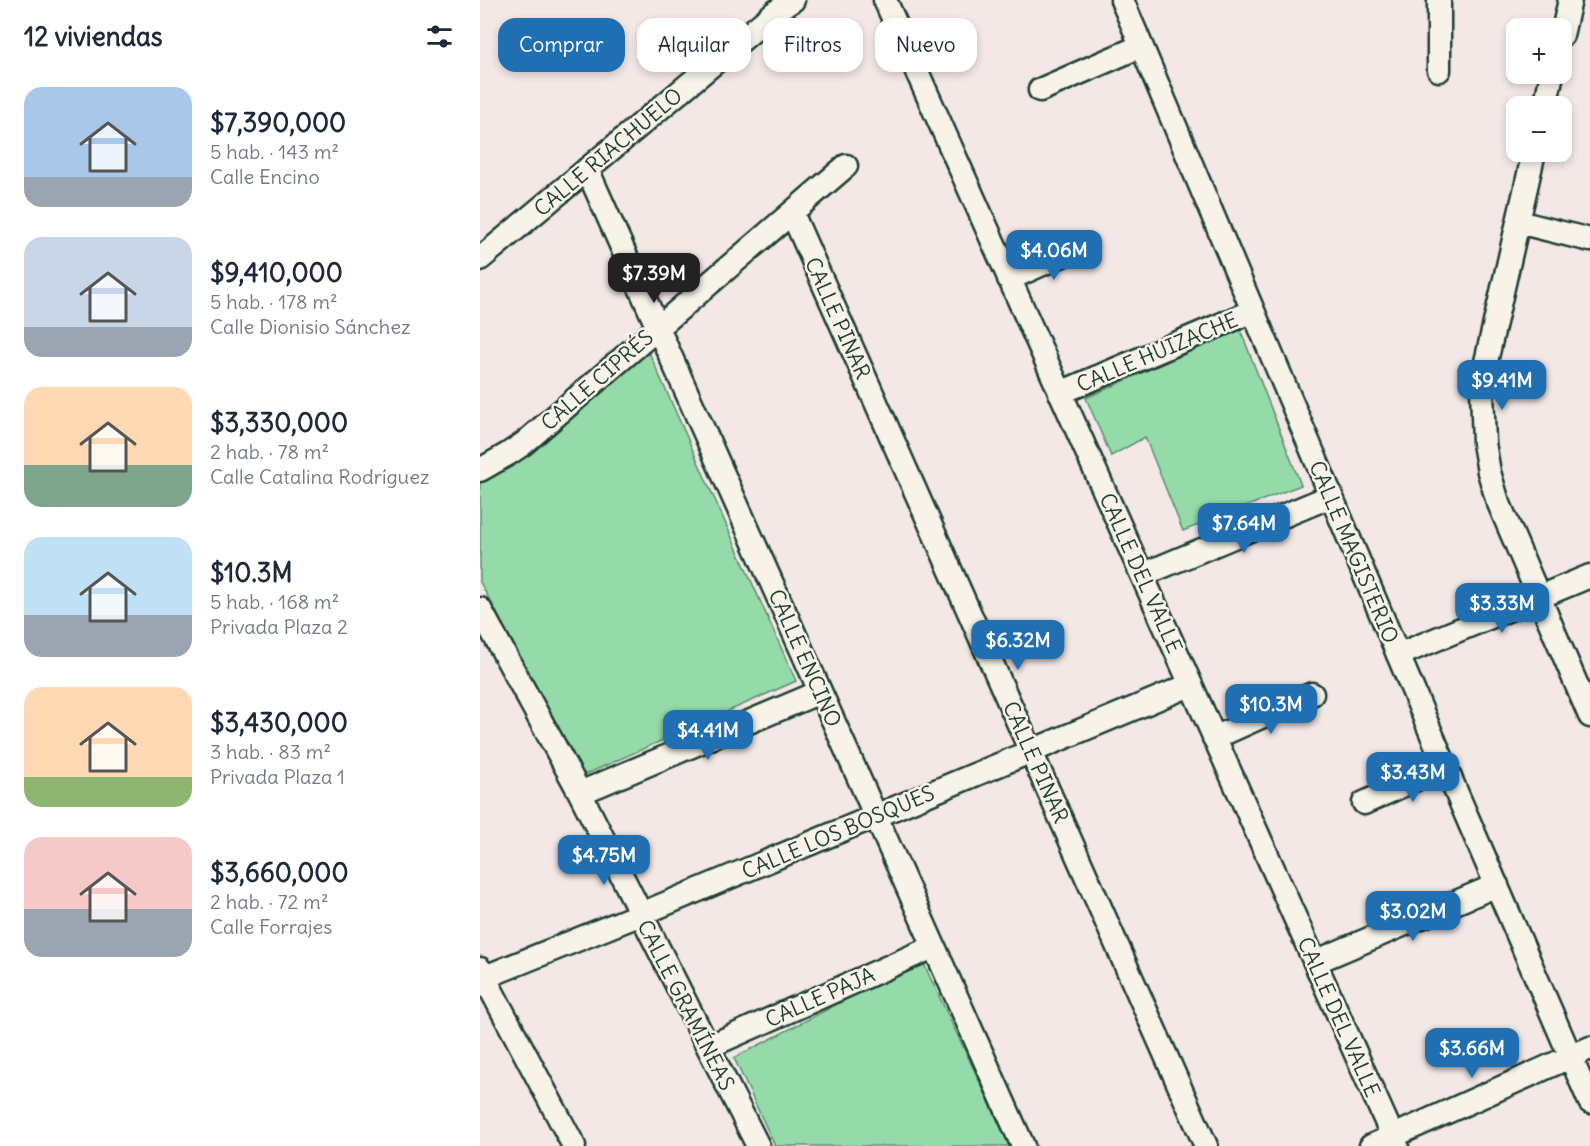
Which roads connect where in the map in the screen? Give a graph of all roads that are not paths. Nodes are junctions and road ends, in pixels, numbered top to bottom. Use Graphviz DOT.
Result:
graph roads {
  1 [pos="793,0"];
  2 [pos="885,0"];
  3 [pos="1122,0"];
  4 [pos="1439,0"];
  5 [pos="1570,0"];
  6 [pos="1566,18"];
  7 [pos="1141,45"];
  8 [pos="1439,70"];
  9 [pos="1040,90"];
  10 [pos="1532,162"];
  11 [pos="846,166"];
  12 [pos="587,169"];
  13 [pos="792,213"];
  14 [pos="1518,222"];
  15 [pos="1590,240"];
  16 [pos="1083,246"];
  17 [pos="480,259"];
  18 [pos="1009,279"];
  19 [pos="1253,311"];
  20 [pos="658,328"];
  21 [pos="1060,393"];
  22 [pos="480,470"];
  23 [pos="1331,496"];
  24 [pos="1142,575"];
  25 [pos="1590,576"];
  26 [pos="1539,597"];
  27 [pos="480,609"];
  28 [pos="1398,655"];
  29 [pos="1190,685"];
  30 [pos="820,692"];
  31 [pos="1312,694"];
  32 [pos="1590,716"];
  33 [pos="1214,738"];
  34 [pos="1031,752"];
  35 [pos="1445,766"];
  36 [pos="580,794"];
  37 [pos="1364,803"];
  38 [pos="876,816"];
  39 [pos="1497,885"];
  40 [pos="641,914"];
  41 [pos="933,947"];
  42 [pos="1315,962"];
  43 [pos="481,975"];
  44 [pos="708,1047"];
  45 [pos="1580,1052"];
  46 [pos="1590,1102"];
  47 [pos="1395,1141"];
  48 [pos="574,1146"];
  49 [pos="758,1146"];
  50 [pos="1023,1146"];
  51 [pos="1206,1146"];
  52 [pos="1371,1146"];
  1 -- 12 [label="street, CALLE RIACHUELO"];
  2 -- 18 [label="street, CALLE DEL VALLE"];
  3 -- 7 [label="street, CALLE MAGISTERIO"];
  4 -- 8 [label="street"];
  5 -- 6 [label="street"];
  7 -- 9 [label="street"];
  7 -- 19 [label="street, CALLE MAGISTERIO"];
  10 -- 14 [label="street"];
  11 -- 13 [label="street, CALLE CIPRÉS"];
  12 -- 17 [label="street, CALLE RIACHUELO"];
  12 -- 20 [label="street, CALLE ENCINO"];
  13 -- 20 [label="street, CALLE CIPRÉS"];
  13 -- 34 [label="street, CALLE PINAR"];
  14 -- 15 [label="street"];
  14 -- 26 [label="street"];
  16 -- 18 [label="street"];
  18 -- 21 [label="street, CALLE DEL VALLE"];
  19 -- 21 [label="street, CALLE HUIZACHE"];
  19 -- 23 [label="street, CALLE MAGISTERIO"];
  20 -- 22 [label="street, CALLE CIPRÉS"];
  20 -- 30 [label="street, CALLE ENCINO"];
  21 -- 24 [label="street, CALLE DEL VALLE"];
  23 -- 24 [label="street"];
  23 -- 28 [label="street, CALLE MAGISTERIO"];
  24 -- 29 [label="street, CALLE DEL VALLE"];
  25 -- 26 [label="street"];
  26 -- 28 [label="street"];
  26 -- 32 [label="street"];
  27 -- 36 [label="street, CALLE GRAMÍNEAS"];
  28 -- 35 [label="street, CALLE MAGISTERIO"];
  29 -- 33 [label="street, CALLE DEL VALLE"];
  29 -- 34 [label="street, CALLE LOS BOSQUES"];
  30 -- 36 [label="street"];
  30 -- 38 [label="street, CALLE ENCINO"];
  31 -- 33 [label="street"];
  33 -- 42 [label="street, CALLE DEL VALLE"];
  34 -- 38 [label="street, CALLE LOS BOSQUES"];
  34 -- 51 [label="street, CALLE PINAR"];
  35 -- 37 [label="street"];
  35 -- 39 [label="street, CALLE MAGISTERIO"];
  36 -- 40 [label="street, CALLE GRAMÍNEAS"];
  38 -- 40 [label="street, CALLE LOS BOSQUES"];
  38 -- 41 [label="street, CALLE ENCINO"];
  39 -- 42 [label="street"];
  39 -- 45 [label="street, CALLE MAGISTERIO"];
  40 -- 43 [label="street, CALLE LOS BOSQUES"];
  40 -- 44 [label="street, CALLE GRAMÍNEAS"];
  41 -- 44 [label="street, CALLE PAJA"];
  41 -- 50 [label="street, CALLE ENCINO"];
  42 -- 47 [label="street, CALLE DEL VALLE"];
  43 -- 48 [label="street"];
  44 -- 49 [label="street, CALLE GRAMÍNEAS"];
  45 -- 46 [label="street, CALLE MAGISTERIO"];
  45 -- 47 [label="street"];
  47 -- 52 [label="street"];
}
